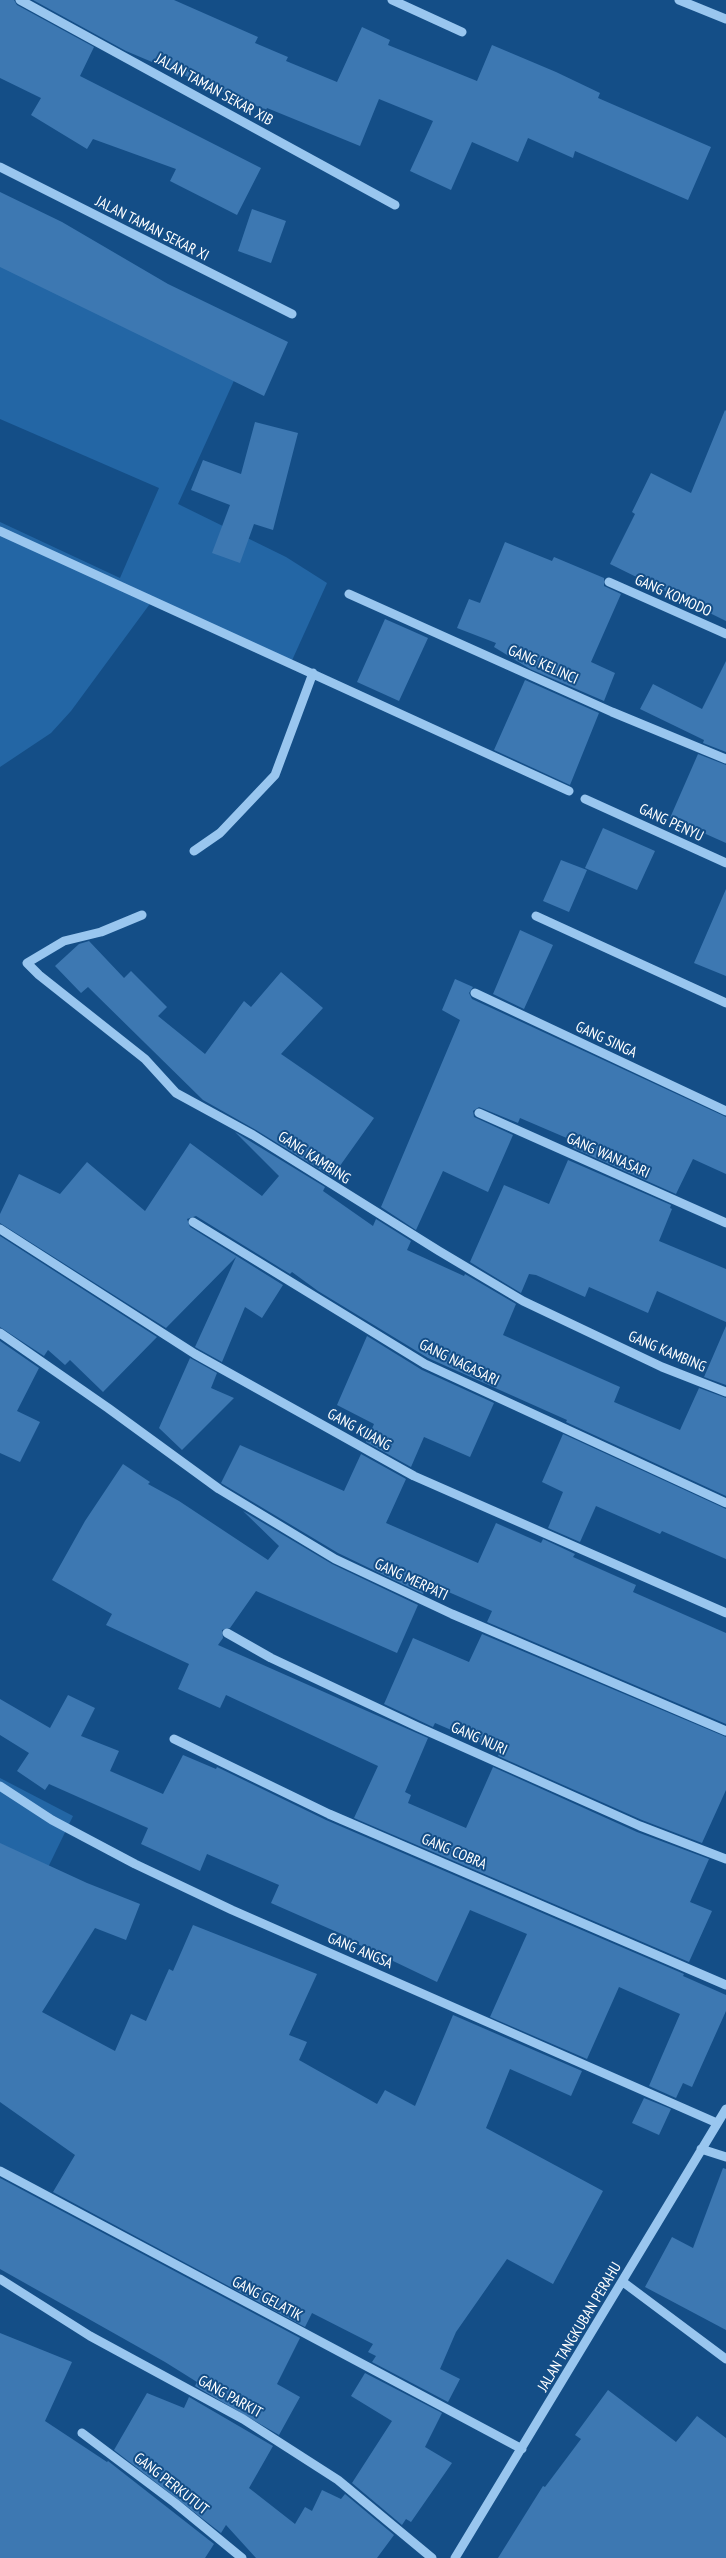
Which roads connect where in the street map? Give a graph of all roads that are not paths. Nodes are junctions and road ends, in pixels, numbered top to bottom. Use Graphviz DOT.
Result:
graph roads {
  1 [pos="20,0"];
  2 [pos="392,0"];
  3 [pos="679,0"];
  4 [pos="726,18"];
  5 [pos="462,32"];
  6 [pos="0,167"];
  7 [pos="396,205"];
  8 [pos="292,314"];
  9 [pos="0,530"];
  10 [pos="609,582"];
  11 [pos="349,594"];
  12 [pos="726,634"];
  13 [pos="313,673"];
  14 [pos="726,759"];
  15 [pos="569,791"];
  16 [pos="584,799"];
  17 [pos="194,851"];
  18 [pos="726,863"];
  19 [pos="142,915"];
  20 [pos="536,916"];
  21 [pos="475,993"];
  22 [pos="726,1003"];
  23 [pos="726,1111"];
  24 [pos="479,1114"];
  25 [pos="193,1222"];
  26 [pos="726,1223"];
  27 [pos="0,1229"];
  28 [pos="0,1334"];
  29 [pos="726,1392"];
  30 [pos="726,1503"];
  31 [pos="726,1613"];
  32 [pos="227,1633"];
  33 [pos="726,1731"];
  34 [pos="174,1739"];
  35 [pos="0,1786"];
  36 [pos="726,1859"];
  37 [pos="726,1985"];
  38 [pos="726,2110"];
  39 [pos="717,2124"];
  40 [pos="700,2149"];
  41 [pos="726,2157"];
  42 [pos="0,2170"];
  43 [pos="0,2279"];
  44 [pos="623,2282"];
  45 [pos="726,2359"];
  46 [pos="82,2433"];
  47 [pos="522,2449"];
  48 [pos="242,2558"];
  49 [pos="432,2558"];
  50 [pos="455,2558"];
  1 -- 7 [label="street, JALAN TAMAN SEKAR XIB"];
  2 -- 5 [label="street"];
  3 -- 4 [label="street"];
  6 -- 8 [label="street, JALAN TAMAN SEKAR XI"];
  9 -- 13 [label="street"];
  10 -- 12 [label="street, GANG KOMODO"];
  11 -- 14 [label="street, GANG KELINCI"];
  13 -- 15 [label="street"];
  13 -- 17 [label="street"];
  16 -- 18 [label="street, GANG PENYU"];
  19 -- 29 [label="street, GANG KAMBING"];
  20 -- 22 [label="street"];
  21 -- 23 [label="street, GANG SINGA"];
  24 -- 26 [label="street, GANG WANASARI"];
  25 -- 30 [label="street, GANG NAGASARI"];
  27 -- 31 [label="street, GANG KIJANG"];
  28 -- 33 [label="street, GANG MERPATI"];
  32 -- 36 [label="street, GANG NURI"];
  34 -- 37 [label="street, GANG COBRA"];
  35 -- 39 [label="street, GANG ANGSA"];
  38 -- 39 [label="street, JALAN TANGKUBAN PERAHU"];
  39 -- 40 [label="street, JALAN TANGKUBAN PERAHU"];
  40 -- 41 [label="street"];
  40 -- 44 [label="street, JALAN TANGKUBAN PERAHU"];
  42 -- 47 [label="street, GANG GELATIK"];
  43 -- 49 [label="street, GANG PARKIT"];
  44 -- 45 [label="street"];
  44 -- 47 [label="street, JALAN TANGKUBAN PERAHU"];
  46 -- 48 [label="street, GANG PERKUTUT"];
  47 -- 50 [label="street, JALAN TANGKUBAN PERAHU"];
}
